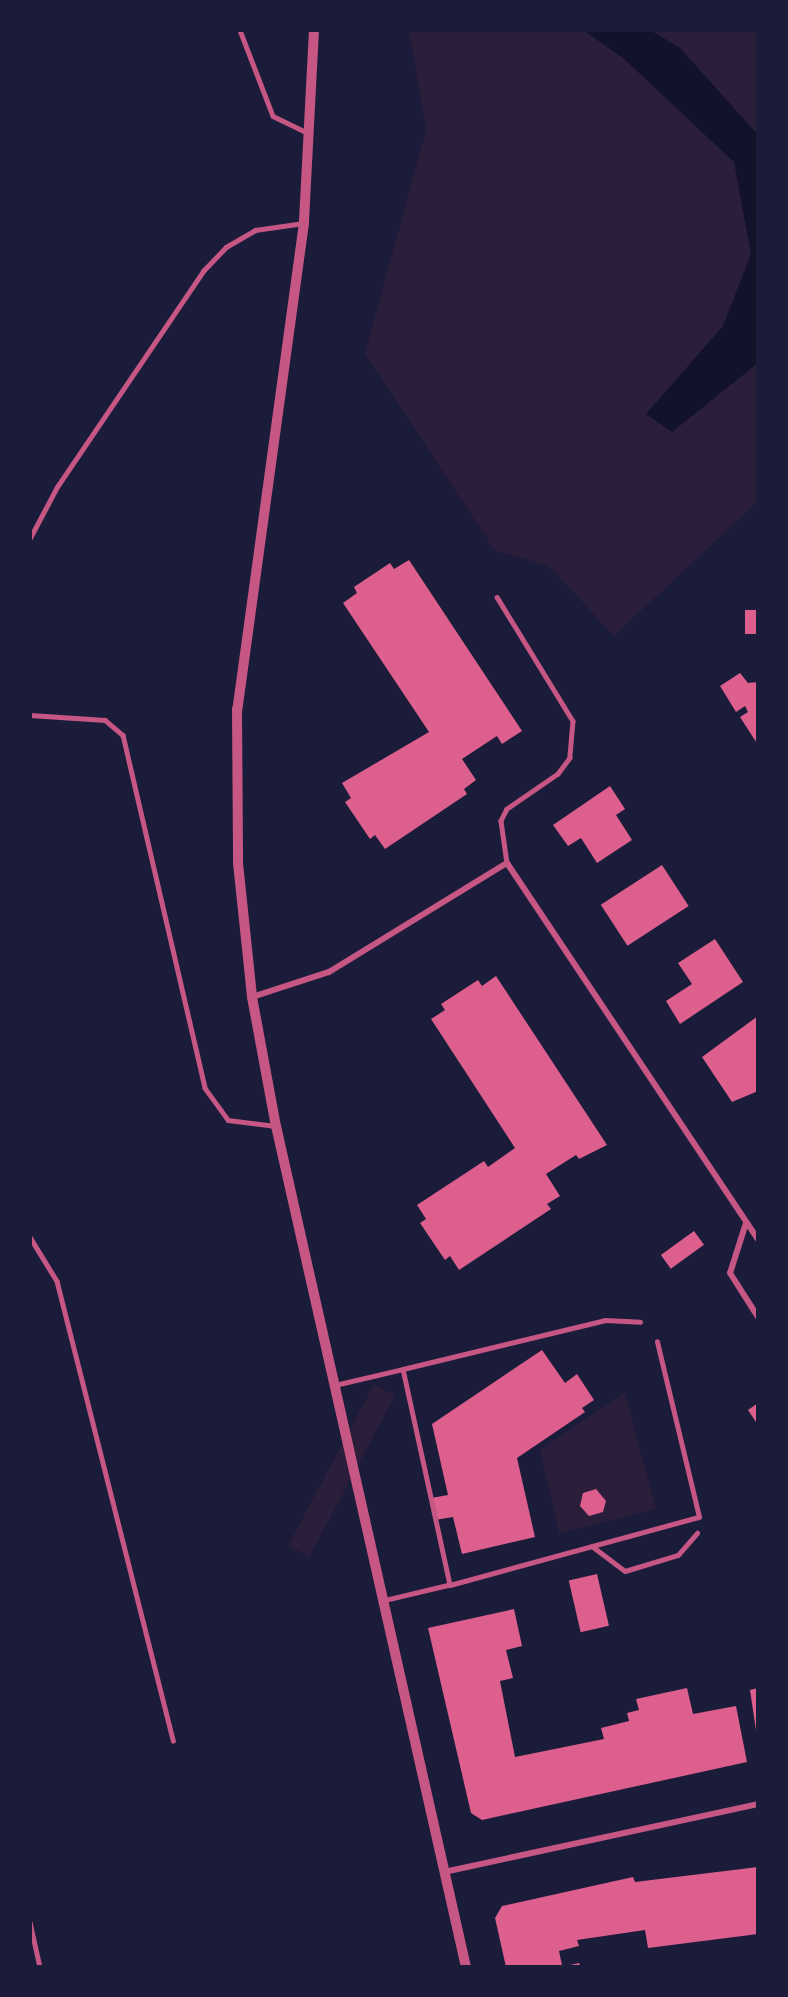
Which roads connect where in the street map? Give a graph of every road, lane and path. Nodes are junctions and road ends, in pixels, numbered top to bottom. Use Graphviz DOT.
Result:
graph roads {
  1 [pos="240,30"];
  2 [pos="314,30"];
  3 [pos="311,133"];
  4 [pos="304,223"];
  5 [pos="30,538"];
  6 [pos="496,597"];
  7 [pos="30,715"];
  8 [pos="507,863"];
  9 [pos="252,997"];
  10 [pos="276,1126"];
  11 [pos="746,1223"];
  12 [pos="30,1237"];
  13 [pos="758,1240"];
  14 [pos="758,1317"];
  15 [pos="640,1322"];
  16 [pos="657,1342"];
  17 [pos="403,1369"];
  18 [pos="334,1385"];
  19 [pos="697,1533"];
  20 [pos="592,1546"];
  21 [pos="450,1585"];
  22 [pos="383,1601"];
  23 [pos="173,1741"];
  24 [pos="758,1804"];
  25 [pos="444,1872"];
  26 [pos="30,1922"];
  27 [pos="40,1967"];
  28 [pos="465,1967"];
  1 -- 3 [label="lane"];
  2 -- 3 [label="street"];
  3 -- 4 [label="street"];
  4 -- 5 [label="lane"];
  4 -- 9 [label="street"];
  6 -- 8 [label="lane"];
  7 -- 10 [label="lane"];
  8 -- 9 [label="street"];
  8 -- 11 [label="street"];
  9 -- 10 [label="street"];
  10 -- 18 [label="street"];
  11 -- 13 [label="street"];
  11 -- 14 [label="street"];
  12 -- 23 [label="lane"];
  15 -- 17 [label="lane"];
  16 -- 20 [label="lane"];
  17 -- 18 [label="lane"];
  17 -- 21 [label="lane"];
  18 -- 22 [label="street"];
  19 -- 20 [label="lane"];
  20 -- 21 [label="lane"];
  21 -- 22 [label="lane"];
  22 -- 25 [label="street"];
  24 -- 25 [label="street"];
  25 -- 28 [label="street"];
  26 -- 27 [label="lane"];
}
